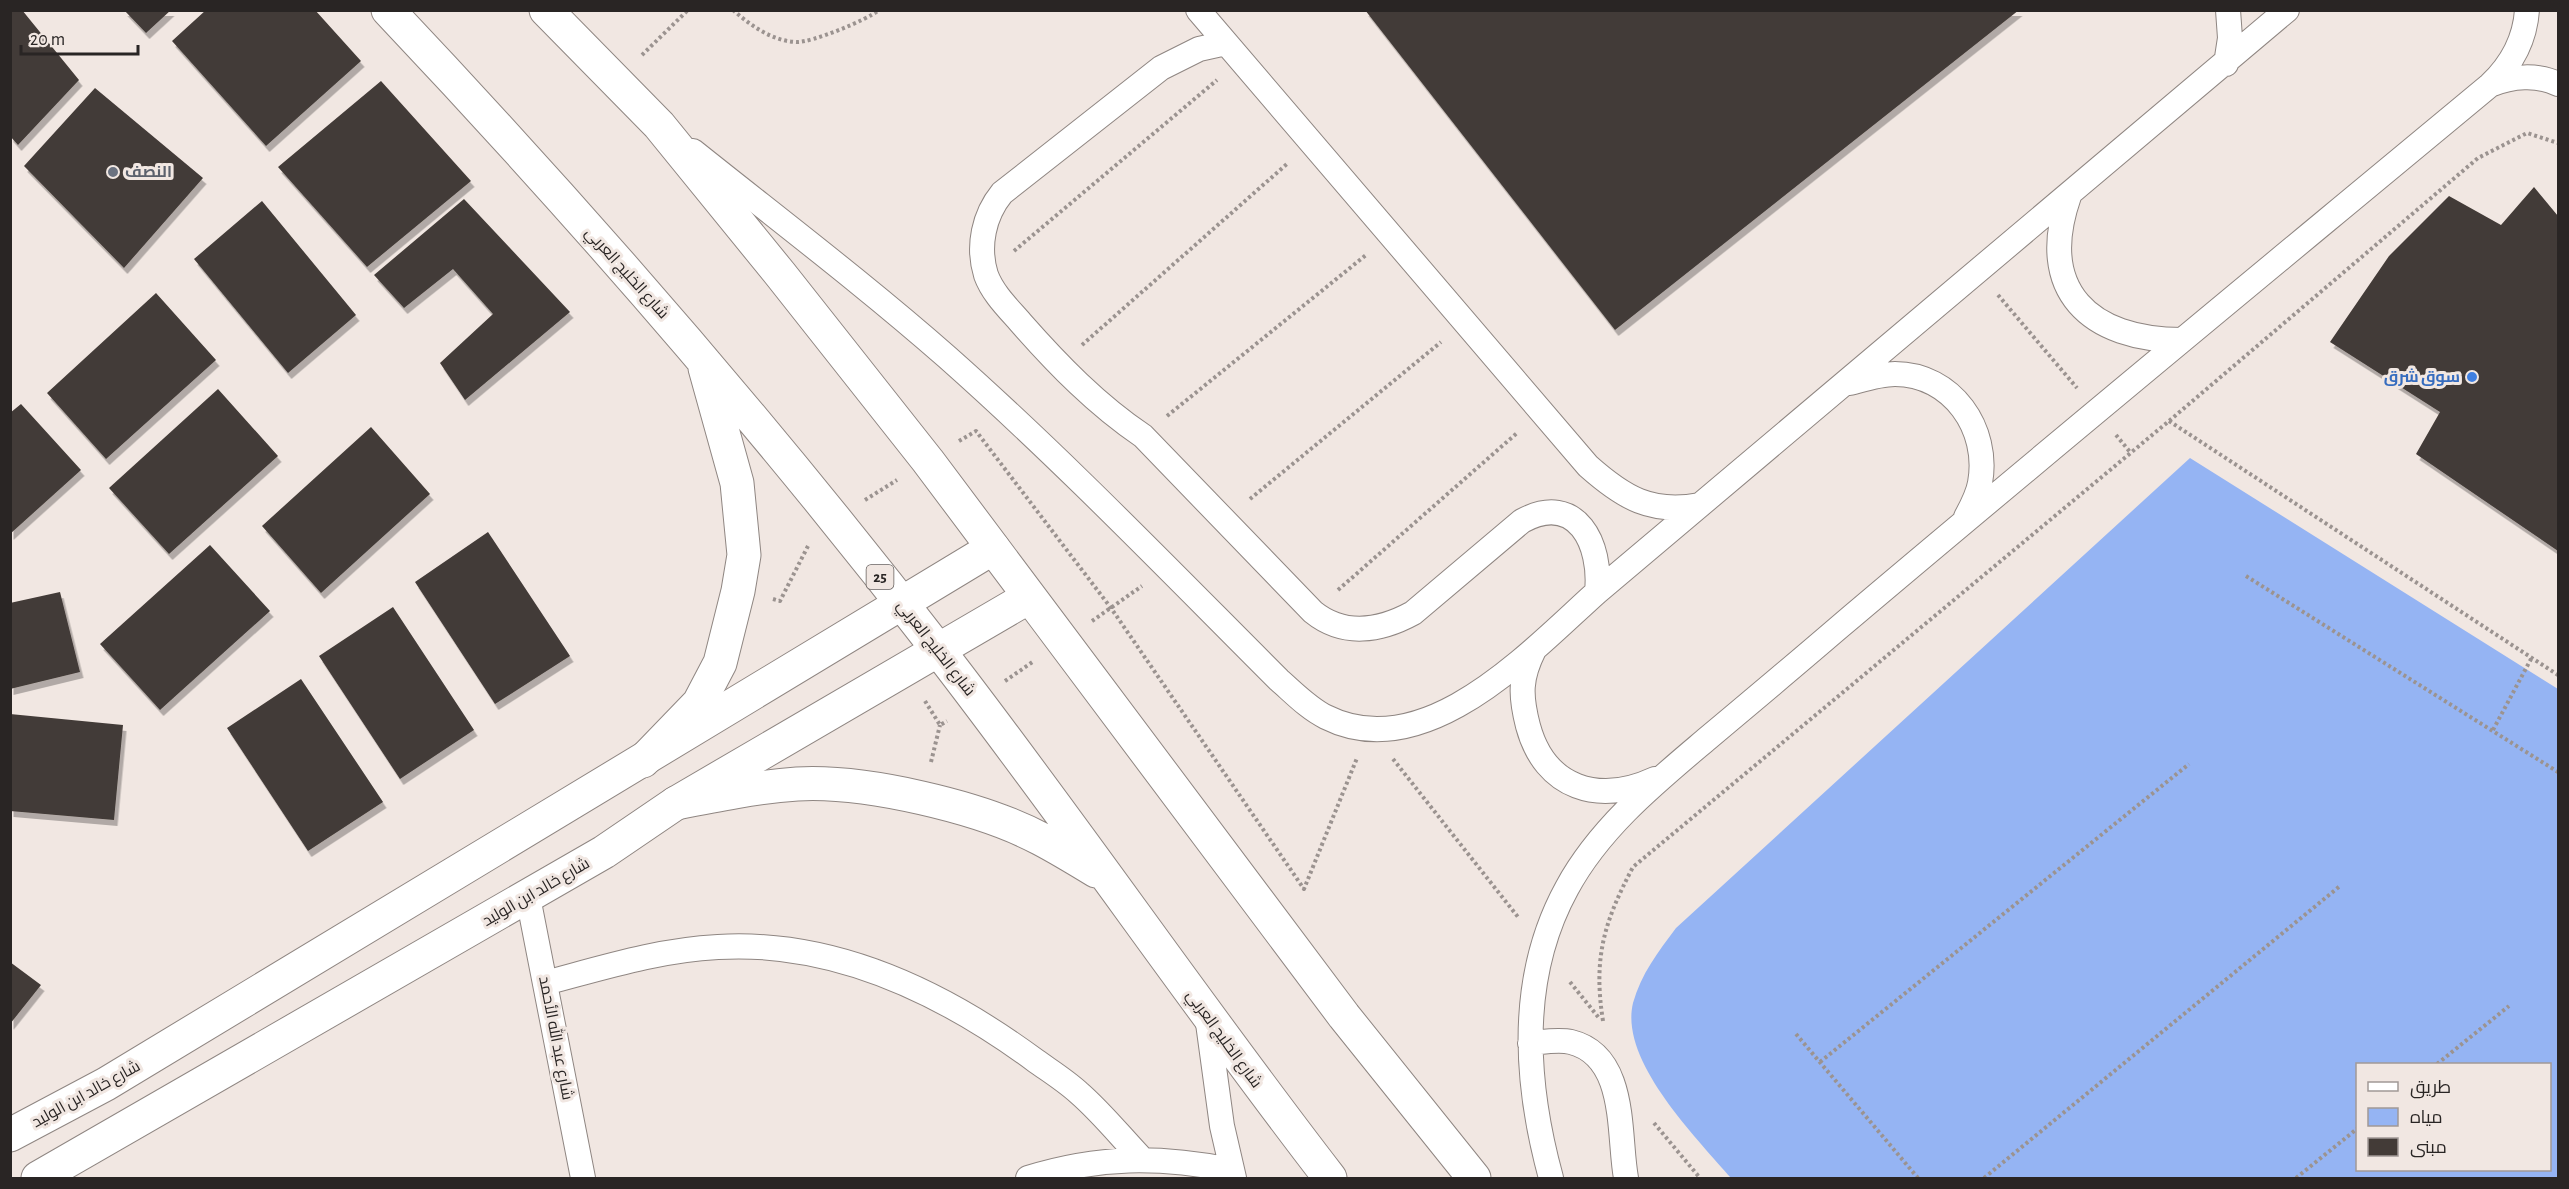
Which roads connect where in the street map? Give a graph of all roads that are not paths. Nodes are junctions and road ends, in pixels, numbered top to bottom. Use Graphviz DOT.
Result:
graph roads {
  1 [pos="388,10"];
  2 [pos="546,10"];
  3 [pos="1198,10"];
  4 [pos="2228,10"];
  5 [pos="2287,10"];
  6 [pos="2527,10"];
  7 [pos="1233,52"];
  8 [pos="2226,64"];
  9 [pos="2559,84"];
  10 [pos="2490,85"];
  11 [pos="658,125"];
  12 [pos="2069,196"];
  13 [pos="2182,340"];
  14 [pos="702,355"];
  15 [pos="1842,386"];
  16 [pos="1700,505"];
  17 [pos="1963,522"];
  18 [pos="993,548"];
  19 [pos="1597,592"];
  20 [pos="1029,597"];
  21 [pos="902,603"];
  22 [pos="1535,648"];
  23 [pos="938,649"];
  24 [pos="643,760"];
  25 [pos="1672,769"];
  26 [pos="676,803"];
  27 [pos="1110,879"];
  28 [pos="528,897"];
  29 [pos="545,983"];
  30 [pos="1207,1016"];
  31 [pos="1530,1043"];
  32 [pos="10,1135"];
  33 [pos="1142,1159"];
  34 [pos="1232,1174"];
  35 [pos="38,1179"];
  36 [pos="583,1179"];
  37 [pos="1028,1179"];
  38 [pos="1330,1179"];
  39 [pos="1474,1179"];
  40 [pos="1551,1179"];
  41 [pos="1626,1179"];
  1 -- 14 [label="main road, شارع الخليج العربي / 25"];
  2 -- 11 [label="main road"];
  3 -- 7 [label="lane"];
  4 -- 8 [label="lane"];
  5 -- 8 [label="lane"];
  6 -- 10 [label="lane"];
  7 -- 16 [label="lane"];
  7 -- 19 [label="lane"];
  8 -- 12 [label="lane"];
  9 -- 10 [label="lane"];
  10 -- 13 [label="lane"];
  11 -- 18 [label="main road"];
  11 -- 22 [label="lane"];
  12 -- 13 [label="lane"];
  12 -- 15 [label="lane"];
  13 -- 17 [label="lane"];
  14 -- 21 [label="main road, شارع الخليج العربي / 25"];
  14 -- 24 [label="main road"];
  15 -- 16 [label="lane"];
  15 -- 17 [label="lane"];
  16 -- 19 [label="lane"];
  17 -- 25 [label="lane"];
  18 -- 20 [label="main road"];
  18 -- 21 [label="main road, شارع خالد ابن الوليد"];
  19 -- 22 [label="lane"];
  20 -- 23 [label="main road, شارع خالد ابن الوليد"];
  20 -- 39 [label="main road"];
  21 -- 23 [label="main road, شارع الخليج العربي / 25"];
  21 -- 24 [label="main road, شارع خالد ابن الوليد"];
  22 -- 25 [label="lane"];
  23 -- 26 [label="main road, شارع خالد ابن الوليد"];
  23 -- 27 [label="main road, شارع الخليج العربي / 25"];
  24 -- 32 [label="main road, شارع خالد ابن الوليد"];
  25 -- 31 [label="lane"];
  26 -- 27 [label="main road"];
  26 -- 28 [label="main road, شارع خالد ابن الوليد"];
  27 -- 30 [label="main road, شارع الخليج العربي / 25"];
  28 -- 29 [label="lane, شارع عبد الله الأحمد"];
  28 -- 35 [label="main road, شارع خالد ابن الوليد"];
  29 -- 33 [label="lane"];
  29 -- 36 [label="lane, شارع عبد الله الأحمد"];
  30 -- 34 [label="lane"];
  30 -- 38 [label="main road, شارع الخليج العربي / 25"];
  31 -- 40 [label="lane"];
  31 -- 41 [label="lane"];
  33 -- 34 [label="lane"];
  33 -- 37 [label="lane"];
}
